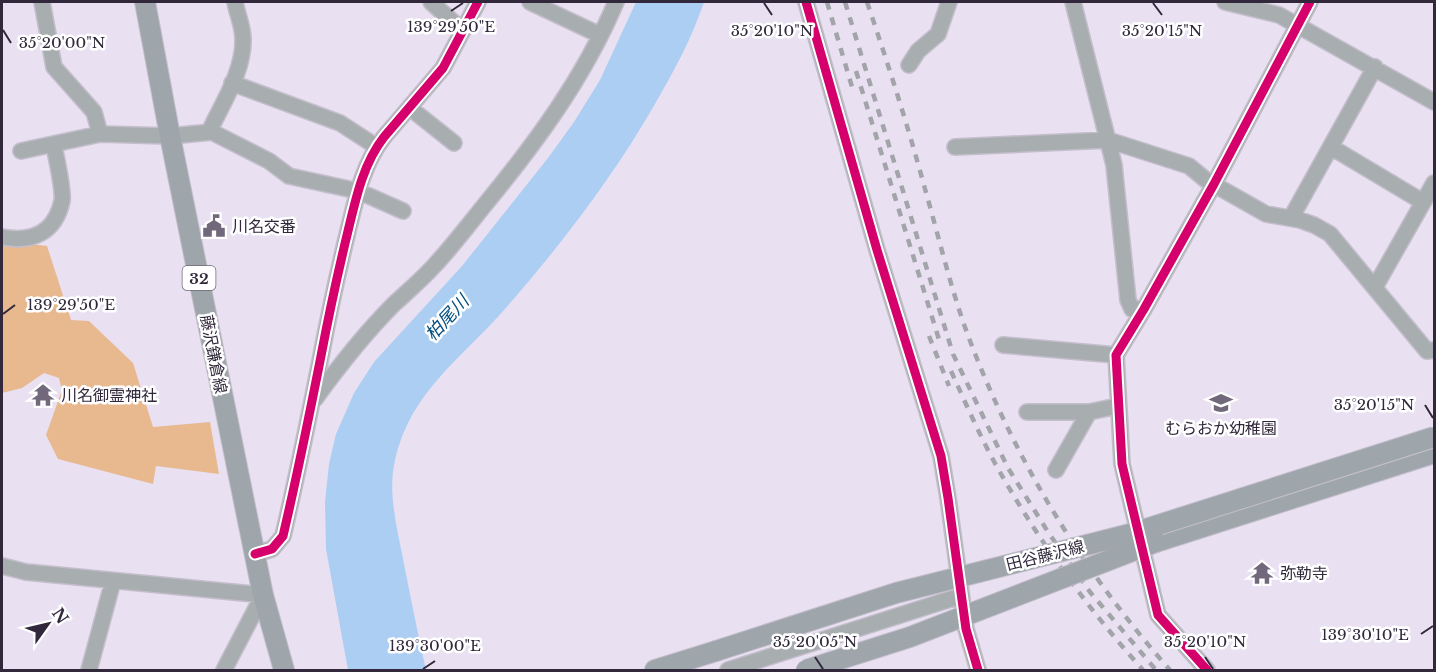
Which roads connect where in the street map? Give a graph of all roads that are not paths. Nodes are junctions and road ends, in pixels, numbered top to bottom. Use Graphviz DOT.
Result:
graph roads {
  1 [pos="42,2"];
  2 [pos="145,2"];
  3 [pos="235,2"];
  4 [pos="431,2"];
  5 [pos="478,2"];
  6 [pos="530,2"];
  7 [pos="616,2"];
  8 [pos="806,2"];
  9 [pos="949,2"];
  10 [pos="1073,2"];
  11 [pos="1225,2"];
  12 [pos="1310,2"];
  13 [pos="1280,8"];
  14 [pos="1297,25"];
  15 [pos="463,31"];
  16 [pos="600,35"];
  17 [pos="909,65"];
  18 [pos="1375,67"];
  19 [pos="232,83"];
  20 [pos="1434,102"];
  21 [pos="410,108"];
  22 [pos="209,132"];
  23 [pos="100,134"];
  24 [pos="170,136"];
  25 [pos="1108,140"];
  26 [pos="454,143"];
  27 [pos="54,145"];
  28 [pos="376,147"];
  29 [pos="955,147"];
  30 [pos="1330,147"];
  31 [pos="21,151"];
  32 [pos="1434,183"];
  33 [pos="1214,184"];
  34 [pos="358,191"];
  35 [pos="1424,202"];
  36 [pos="403,211"];
  37 [pos="1291,218"];
  38 [pos="2,237"];
  39 [pos="1375,287"];
  40 [pos="1144,309"];
  41 [pos="1003,345"];
  42 [pos="1434,350"];
  43 [pos="1116,355"];
  44 [pos="312,404"];
  45 [pos="1118,406"];
  46 [pos="1027,412"];
  47 [pos="1089,412"];
  48 [pos="1434,437"];
  49 [pos="1434,453"];
  50 [pos="1056,470"];
  51 [pos="255,554"];
  52 [pos="2,566"];
  53 [pos="114,581"];
  54 [pos="263,595"];
  55 [pos="960,596"];
  56 [pos="89,670"];
  57 [pos="224,670"];
  58 [pos="284,670"];
  59 [pos="655,670"];
  60 [pos="728,670"];
  61 [pos="806,670"];
  62 [pos="978,670"];
  63 [pos="1207,670"];
  1 -- 23 [label="street"];
  2 -- 24 [label="main road, 藤沢鎌倉線 / 32"];
  3 -- 19 [label="street"];
  4 -- 15 [label="street"];
  5 -- 15 [label="street"];
  6 -- 16 [label="street"];
  7 -- 16 [label="street"];
  8 -- 55 [label="street"];
  9 -- 17 [label="street"];
  10 -- 25 [label="street"];
  11 -- 13 [label="street"];
  12 -- 14 [label="street"];
  13 -- 14 [label="street"];
  14 -- 18 [label="street"];
  14 -- 33 [label="street"];
  15 -- 21 [label="street"];
  16 -- 44 [label="street"];
  18 -- 20 [label="street"];
  18 -- 30 [label="street"];
  19 -- 22 [label="street"];
  19 -- 28 [label="street"];
  21 -- 26 [label="street"];
  21 -- 28 [label="street"];
  22 -- 24 [label="street"];
  22 -- 34 [label="street"];
  23 -- 24 [label="street"];
  23 -- 27 [label="street"];
  24 -- 51 [label="main road, 藤沢鎌倉線 / 32"];
  25 -- 29 [label="street"];
  25 -- 33 [label="street"];
  25 -- 40 [label="street"];
  27 -- 31 [label="street"];
  27 -- 38 [label="street"];
  28 -- 34 [label="street"];
  30 -- 35 [label="street"];
  30 -- 37 [label="street"];
  32 -- 35 [label="street"];
  33 -- 37 [label="street"];
  33 -- 40 [label="street"];
  34 -- 36 [label="street"];
  34 -- 44 [label="street"];
  35 -- 39 [label="street"];
  37 -- 39 [label="street"];
  39 -- 42 [label="street"];
  40 -- 43 [label="street"];
  41 -- 43 [label="street"];
  43 -- 45 [label="street"];
  44 -- 51 [label="street"];
  45 -- 47 [label="street"];
  45 -- 63 [label="street"];
  46 -- 47 [label="street"];
  47 -- 50 [label="street"];
  48 -- 59 [label="main road, 田谷藤沢線, bridge"];
  49 -- 61 [label="main road, 田谷藤沢線, bridge"];
  51 -- 54 [label="main road, 藤沢鎌倉線 / 32"];
  52 -- 53 [label="street"];
  53 -- 54 [label="street"];
  53 -- 56 [label="street"];
  54 -- 57 [label="street"];
  54 -- 58 [label="main road, 藤沢鎌倉線 / 32"];
  55 -- 60 [label="street"];
  55 -- 62 [label="street"];
}
